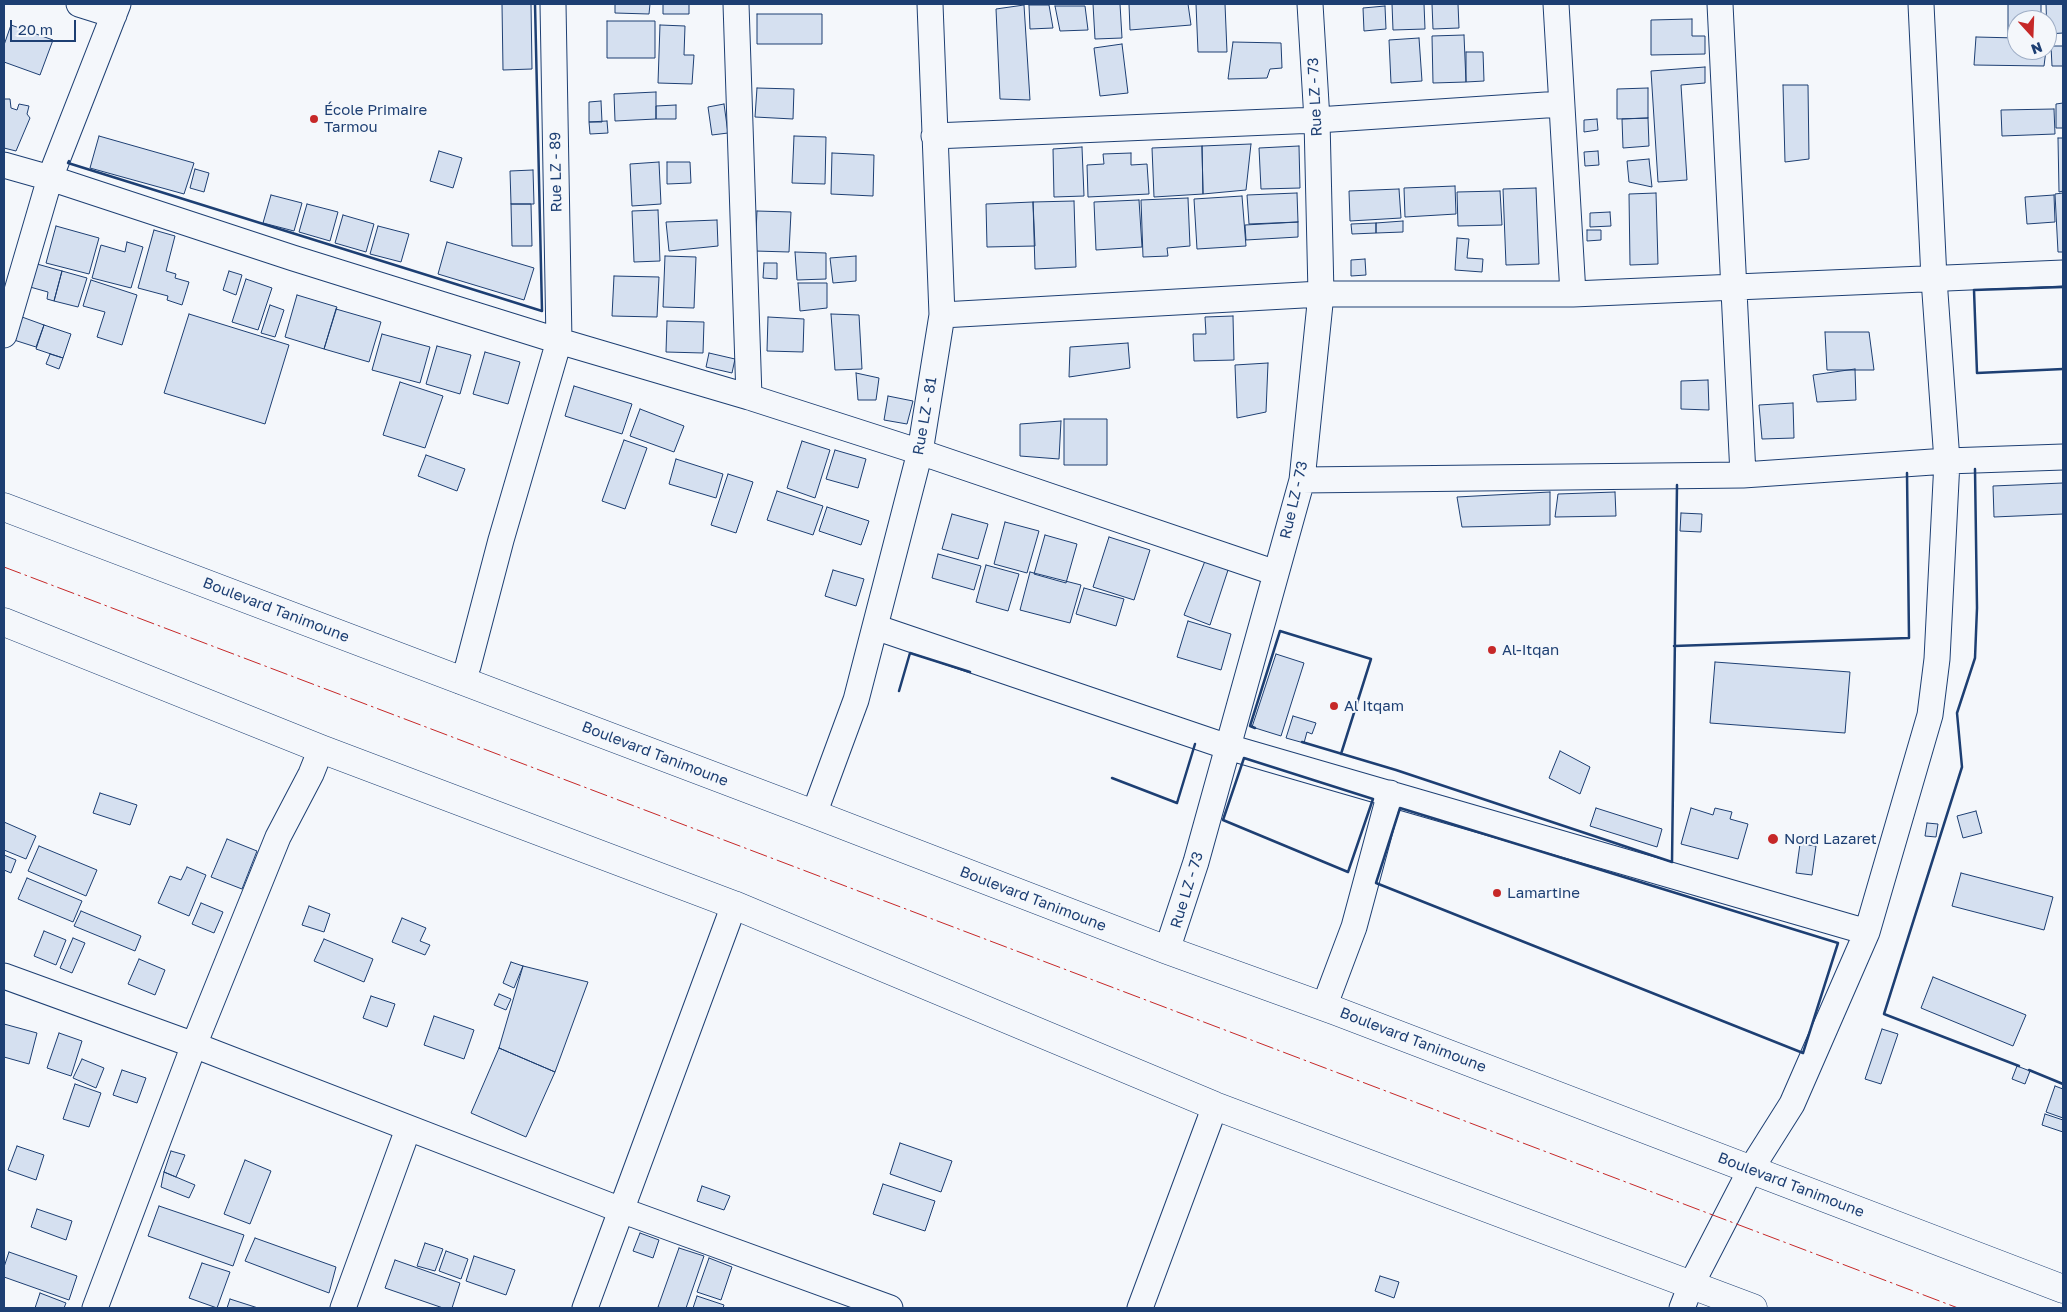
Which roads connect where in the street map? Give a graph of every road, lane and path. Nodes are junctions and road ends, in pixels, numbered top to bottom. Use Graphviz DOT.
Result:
graph roads {
  1 [pos="79,4"];
  2 [pos="553,4"];
  3 [pos="736,4"];
  4 [pos="930,4"];
  5 [pos="1310,4"];
  6 [pos="1556,4"];
  7 [pos="1720,4"];
  8 [pos="1920,4"];
  9 [pos="116,9"];
  10 [pos="1561,104"];
  11 [pos="1316,120"];
  12 [pos="934,136"];
  13 [pos="4,165"];
  14 [pos="50,178"];
  15 [pos="2063,273"];
  16 [pos="1934,280"];
  17 [pos="1734,289"];
  18 [pos="1321,294"];
  19 [pos="1573,294"];
  20 [pos="942,315"];
  21 [pos="4,336"];
  22 [pos="559,341"];
  23 [pos="749,398"];
  24 [pos="920,452"];
  25 [pos="2063,457"];
  26 [pos="1947,461"];
  27 [pos="1743,476"];
  28 [pos="1302,480"];
  29 [pos="4,507"];
  30 [pos="1276,573"];
  31 [pos="4,622"];
  32 [pos="875,626"];
  33 [pos="460,681"];
  34 [pos="1228,747"];
  35 [pos="321,750"];
  36 [pos="1390,793"];
  37 [pos="814,814"];
  38 [pos="734,905"];
  39 [pos="1867,932"];
  40 [pos="1167,950"];
  41 [pos="4,976"];
  42 [pos="1324,1006"];
  43 [pos="194,1045"];
  44 [pos="1215,1106"];
  45 [pos="408,1129"];
  46 [pos="1751,1169"];
  47 [pos="621,1210"];
  48 [pos="2063,1289"];
  49 [pos="1687,1297"];
  50 [pos="95,1308"];
  51 [pos="343,1308"];
  52 [pos="585,1308"];
  53 [pos="890,1308"];
  54 [pos="1140,1308"];
  55 [pos="1753,1308"];
  1 -- 9 [label="street"];
  2 -- 22 [label="street, Rue LZ - 89"];
  3 -- 23 [label="street"];
  4 -- 12 [label="street, Rue LZ - 81"];
  5 -- 11 [label="street, Rue LZ - 73"];
  6 -- 10 [label="street"];
  7 -- 17 [label="street"];
  8 -- 16 [label="street"];
  9 -- 14 [label="street"];
  10 -- 11 [label="street"];
  10 -- 19 [label="street"];
  11 -- 12 [label="street"];
  11 -- 18 [label="street, Rue LZ - 73"];
  12 -- 20 [label="street, Rue LZ - 81"];
  13 -- 14 [label="street"];
  14 -- 21 [label="street"];
  14 -- 22 [label="street"];
  15 -- 16 [label="street"];
  16 -- 17 [label="street"];
  16 -- 26 [label="street"];
  17 -- 19 [label="street"];
  17 -- 27 [label="street"];
  18 -- 19 [label="street"];
  18 -- 20 [label="street"];
  18 -- 28 [label="street, Rue LZ - 73"];
  20 -- 24 [label="street, Rue LZ - 81"];
  22 -- 23 [label="street"];
  22 -- 33 [label="street, Rue LZ - 89"];
  23 -- 24 [label="street"];
  24 -- 30 [label="street"];
  24 -- 32 [label="street, Rue LZ - 81"];
  25 -- 26 [label="street"];
  26 -- 27 [label="street"];
  26 -- 39 [label="street"];
  27 -- 28 [label="street"];
  28 -- 30 [label="street, Rue LZ - 73"];
  29 -- 33 [label="main road, Boulevard Tanimoune"];
  30 -- 34 [label="street, Rue LZ - 73"];
  31 -- 35 [label="main road"];
  32 -- 34 [label="street"];
  32 -- 37 [label="street, Rue LZ - 81"];
  33 -- 37 [label="main road, Boulevard Tanimoune"];
  34 -- 36 [label="street"];
  34 -- 40 [label="street, Rue LZ - 73"];
  35 -- 38 [label="main road"];
  35 -- 43 [label="street"];
  36 -- 39 [label="street"];
  36 -- 42 [label="street"];
  37 -- 40 [label="main road, Boulevard Tanimoune"];
  38 -- 44 [label="main road"];
  38 -- 47 [label="street"];
  39 -- 46 [label="street"];
  40 -- 42 [label="main road, Boulevard Tanimoune"];
  41 -- 43 [label="street"];
  42 -- 46 [label="main road, Boulevard Tanimoune"];
  43 -- 45 [label="street"];
  43 -- 50 [label="street"];
  44 -- 49 [label="main road"];
  44 -- 54 [label="street"];
  45 -- 47 [label="street"];
  45 -- 51 [label="street"];
  46 -- 48 [label="main road, Boulevard Tanimoune"];
  46 -- 49 [label="street"];
  47 -- 52 [label="street"];
  47 -- 53 [label="street"];
  49 -- 55 [label="main road"];
}
